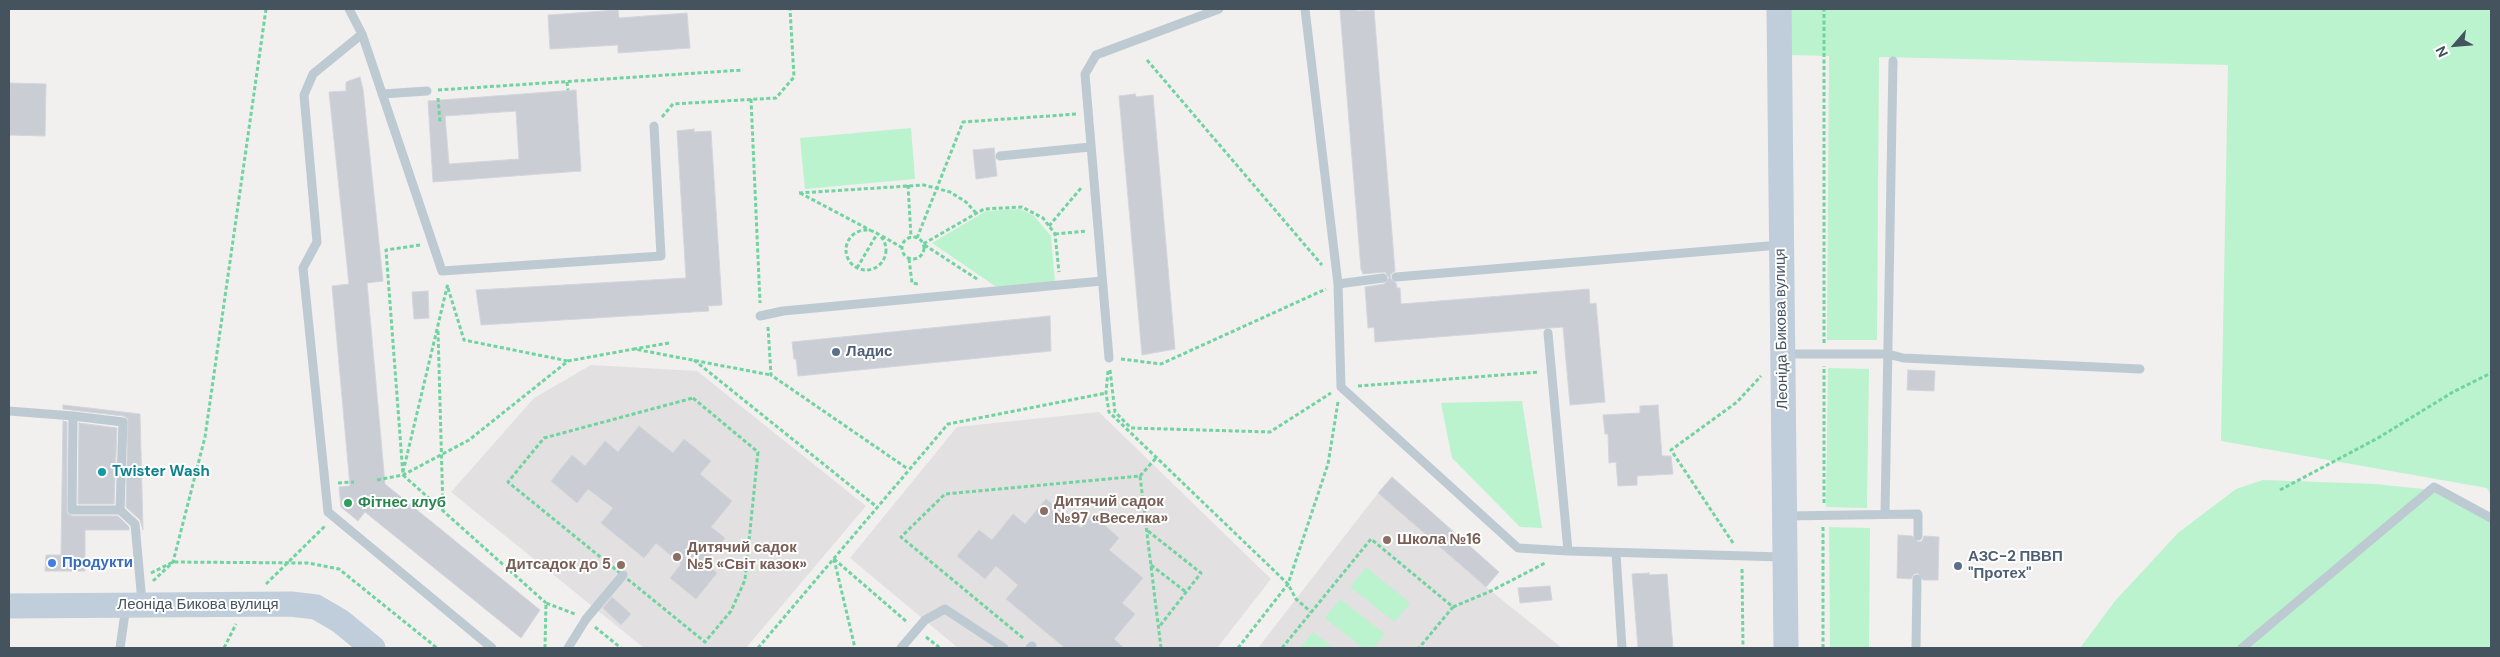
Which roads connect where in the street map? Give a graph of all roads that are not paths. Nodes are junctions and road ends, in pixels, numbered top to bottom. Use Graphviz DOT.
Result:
graph roads {
  1 [pos="349,9"];
  2 [pos="1219,9"];
  3 [pos="1305,9"];
  4 [pos="1779,9"];
  5 [pos="362,34"];
  6 [pos="1893,61"];
  7 [pos="427,91"];
  8 [pos="382,94"];
  9 [pos="654,126"];
  10 [pos="1090,147"];
  11 [pos="1000,156"];
  12 [pos="1780,245"];
  13 [pos="1396,277"];
  14 [pos="1382,278"];
  15 [pos="1102,281"];
  16 [pos="1338,284"];
  17 [pos="760,316"];
  18 [pos="1548,333"];
  19 [pos="1782,354"];
  20 [pos="1888,354"];
  21 [pos="1109,358"];
  22 [pos="2140,369"];
  23 [pos="9,411"];
  24 [pos="73,416"];
  25 [pos="120,510"];
  26 [pos="1885,514"];
  27 [pos="1785,516"];
  28 [pos="2491,518"];
  29 [pos="1918,536"];
  30 [pos="1568,551"];
  31 [pos="1616,554"];
  32 [pos="1785,557"];
  33 [pos="623,575"];
  34 [pos="1917,579"];
  35 [pos="134,605"];
  36 [pos="9,606"];
  37 [pos="120,648"];
  38 [pos="373,648"];
  39 [pos="492,648"];
  40 [pos="568,648"];
  41 [pos="900,648"];
  42 [pos="1004,648"];
  43 [pos="1622,648"];
  44 [pos="1786,648"];
  45 [pos="1916,648"];
  46 [pos="2242,648"];
  1 -- 5 [label="lane"];
  2 -- 10 [label="lane"];
  3 -- 16 [label="lane"];
  4 -- 12 [label="street, Леоніда Бикова вулиця"];
  5 -- 8 [label="lane"];
  5 -- 39 [label="lane"];
  6 -- 20 [label="lane"];
  7 -- 8 [label="lane"];
  8 -- 9 [label="lane"];
  10 -- 11 [label="lane"];
  10 -- 15 [label="lane"];
  12 -- 13 [label="lane"];
  12 -- 19 [label="street, Леоніда Бикова вулиця"];
  14 -- 16 [label="lane"];
  15 -- 17 [label="lane"];
  15 -- 21 [label="lane"];
  16 -- 30 [label="lane"];
  18 -- 30 [label="lane"];
  19 -- 20 [label="lane"];
  19 -- 27 [label="street, Леоніда Бикова вулиця"];
  20 -- 22 [label="lane"];
  20 -- 26 [label="lane"];
  23 -- 24 [label="lane"];
  24 -- 25 [label="lane"];
  24 -- 25 [label="lane"];
  25 -- 35 [label="lane"];
  26 -- 27 [label="lane"];
  26 -- 29 [label="lane"];
  27 -- 32 [label="street, Леоніда Бикова вулиця"];
  28 -- 46 [label="lane"];
  30 -- 31 [label="lane"];
  31 -- 32 [label="lane"];
  31 -- 43 [label="lane"];
  32 -- 44 [label="street, Леоніда Бикова вулиця"];
  33 -- 40 [label="lane"];
  34 -- 45 [label="lane"];
  35 -- 36 [label="street, Леоніда Бикова вулиця"];
  35 -- 37 [label="lane"];
  35 -- 38 [label="street, Леоніда Бикова вулиця"];
  41 -- 42 [label="lane"];
}
